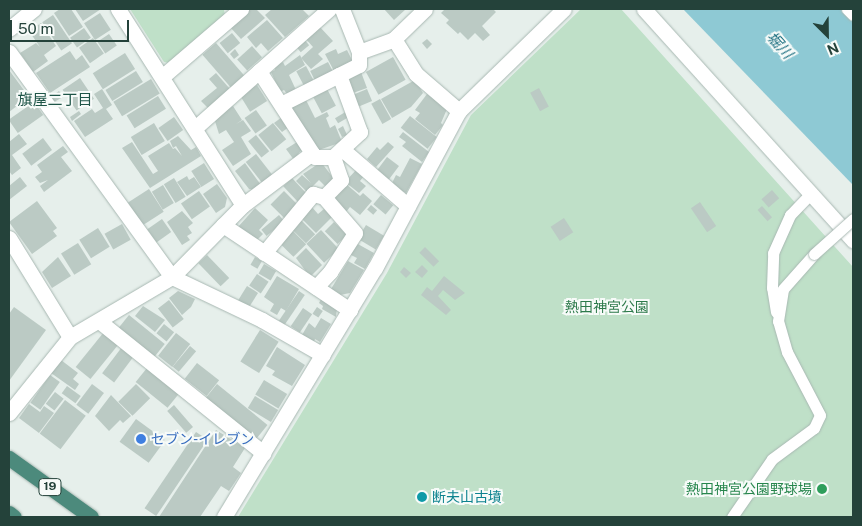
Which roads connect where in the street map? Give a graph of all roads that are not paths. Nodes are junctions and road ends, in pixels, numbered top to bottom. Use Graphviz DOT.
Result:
graph roads {
  1 [pos="34,9"];
  2 [pos="118,9"];
  3 [pos="329,9"];
  4 [pos="342,9"];
  5 [pos="425,9"];
  6 [pos="564,9"];
  7 [pos="644,9"];
  8 [pos="847,9"];
  9 [pos="236,10"];
  10 [pos="853,16"];
  11 [pos="9,29"];
  12 [pos="394,39"];
  13 [pos="9,52"];
  14 [pos="359,52"];
  15 [pos="259,71"];
  16 [pos="339,75"];
  17 [pos="163,76"];
  18 [pos="281,104"];
  19 [pos="459,111"];
  20 [pos="195,128"];
  21 [pos="312,153"];
  22 [pos="337,153"];
  23 [pos="811,193"];
  24 [pos="324,197"];
  25 [pos="243,205"];
  26 [pos="408,206"];
  27 [pos="853,219"];
  28 [pos="223,226"];
  29 [pos="9,238"];
  30 [pos="853,240"];
  31 [pos="264,253"];
  32 [pos="172,277"];
  33 [pos="316,287"];
  34 [pos="350,310"];
  35 [pos="99,321"];
  36 [pos="778,321"];
  37 [pos="70,337"];
  38 [pos="323,355"];
  39 [pos="9,413"];
  40 [pos="263,453"];
  41 [pos="9,458"];
  42 [pos="9,513"];
  43 [pos="14,517"];
  44 [pos="91,517"];
  45 [pos="224,517"];
  46 [pos="732,517"];
  1 -- 11 [label="street"];
  2 -- 17 [label="street"];
  3 -- 15 [label="street"];
  4 -- 14 [label="street"];
  5 -- 12 [label="street"];
  6 -- 19 [label="street"];
  7 -- 23 [label="street"];
  8 -- 10 [label="street"];
  9 -- 17 [label="street"];
  12 -- 14 [label="street"];
  12 -- 19 [label="street"];
  13 -- 32 [label="street"];
  14 -- 16 [label="street"];
  15 -- 18 [label="street"];
  15 -- 20 [label="street"];
  16 -- 18 [label="street"];
  16 -- 22 [label="street"];
  17 -- 20 [label="street"];
  18 -- 21 [label="street"];
  19 -- 26 [label="street"];
  20 -- 25 [label="street"];
  21 -- 22 [label="street"];
  21 -- 25 [label="street"];
  22 -- 24 [label="street"];
  22 -- 26 [label="street"];
  23 -- 30 [label="street"];
  23 -- 36 [label="street"];
  24 -- 31 [label="street"];
  24 -- 33 [label="street"];
  25 -- 28 [label="street"];
  26 -- 34 [label="street"];
  27 -- 36 [label="street, bridge"];
  28 -- 31 [label="street"];
  28 -- 32 [label="street"];
  29 -- 37 [label="street"];
  31 -- 33 [label="street"];
  32 -- 35 [label="street"];
  32 -- 38 [label="street"];
  33 -- 34 [label="street"];
  34 -- 38 [label="street"];
  35 -- 37 [label="street"];
  35 -- 40 [label="street"];
  36 -- 46 [label="street"];
  37 -- 39 [label="street"];
  38 -- 40 [label="street"];
  40 -- 45 [label="street"];
  41 -- 44 [label="highway, 19"];
  42 -- 43 [label="highway"];
}
